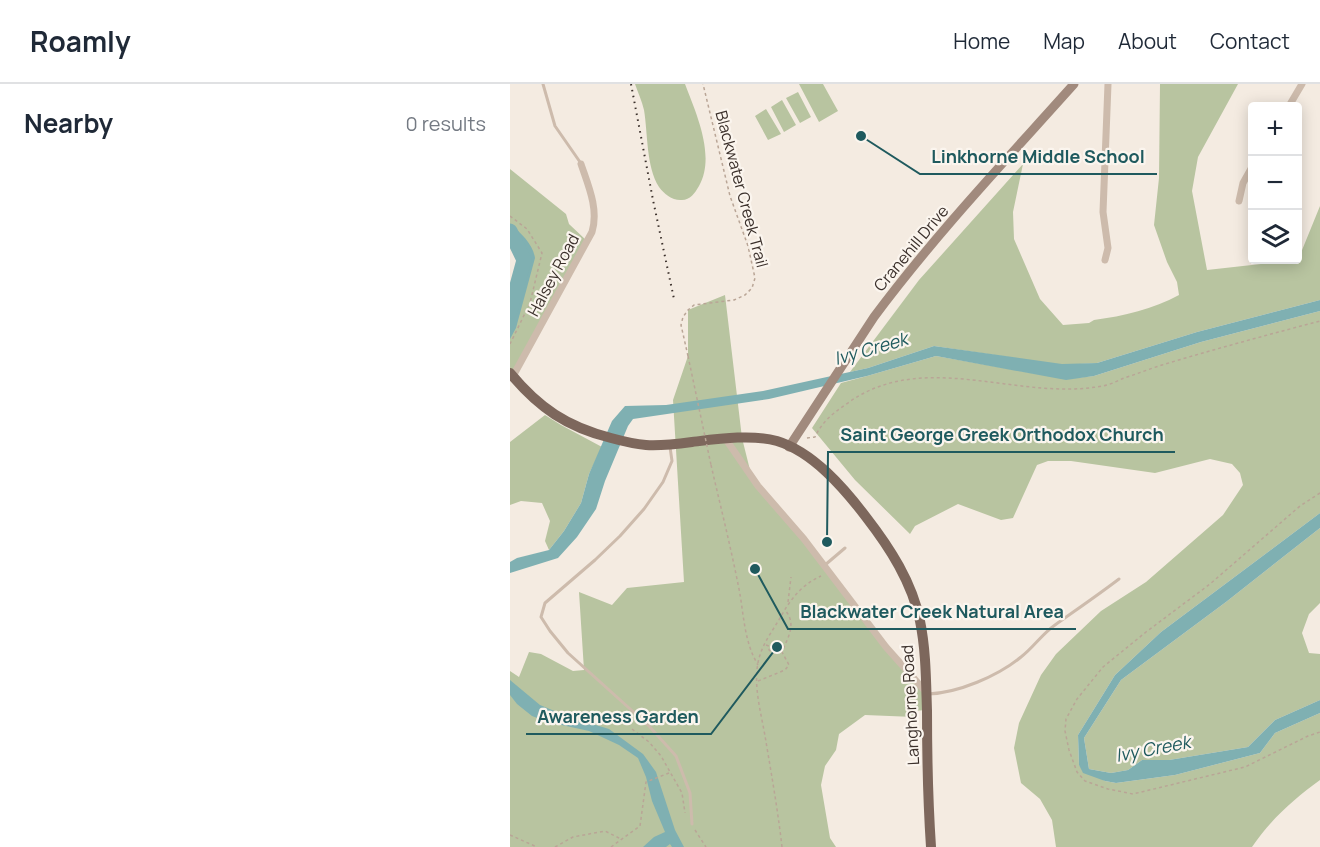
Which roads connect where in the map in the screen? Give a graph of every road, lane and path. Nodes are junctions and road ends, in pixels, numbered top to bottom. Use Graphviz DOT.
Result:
graph roads {
  1 [pos="543,84"];
  2 [pos="703,84"];
  3 [pos="1074,84"];
  4 [pos="1108,84"];
  5 [pos="1302,84"];
  6 [pos="1291,102"];
  7 [pos="581,164"];
  8 [pos="1248,174"];
  9 [pos="1239,201"];
  10 [pos="510,216"];
  11 [pos="1105,260"];
  12 [pos="1320,321"];
  13 [pos="510,344"];
  14 [pos="511,377"];
  15 [pos="725,437"];
  16 [pos="805,439"];
  17 [pos="670,444"];
  18 [pos="789,447"];
  19 [pos="1320,493"];
  20 [pos="845,548"];
  21 [pos="826,569"];
  22 [pos="791,577"];
  23 [pos="1119,579"];
  24 [pos="788,603"];
  25 [pos="785,609"];
  26 [pos="771,622"];
  27 [pos="776,624"];
  28 [pos="765,645"];
  29 [pos="782,652"];
  30 [pos="758,666"];
  31 [pos="758,681"];
  32 [pos="926,693"];
  33 [pos="632,729"];
  34 [pos="1320,732"];
  35 [pos="692,824"];
  36 [pos="510,836"];
  37 [pos="622,839"];
  38 [pos="537,847"];
  39 [pos="555,847"];
  40 [pos="610,847"];
  41 [pos="782,847"];
  42 [pos="931,847"];
  1 -- 7 [label="lane, Halsey Road"];
  2 -- 30 [label="path, Blackwater Creek Trail, bridge"];
  3 -- 18 [label="main road, Cranehill Drive"];
  4 -- 11 [label="street"];
  5 -- 6 [label="street"];
  7 -- 14 [label="street, Halsey Road"];
  8 -- 9 [label="street"];
  10 -- 13 [label="path"];
  12 -- 16 [label="path"];
  14 -- 17 [label="main road, Langhorne Road"];
  15 -- 17 [label="main road, Langhorne Road"];
  15 -- 18 [label="main road, Langhorne Road"];
  15 -- 21 [label="street"];
  17 -- 35 [label="lane"];
  18 -- 32 [label="main road, Langhorne Road"];
  19 -- 34 [label="path"];
  20 -- 21 [label="lane"];
  21 -- 24 [label="path"];
  21 -- 32 [label="street"];
  22 -- 24 [label="path"];
  23 -- 32 [label="lane"];
  24 -- 25 [label="path"];
  25 -- 27 [label="path"];
  25 -- 29 [label="path"];
  26 -- 27 [label="path"];
  27 -- 28 [label="path"];
  28 -- 29 [label="path"];
  28 -- 30 [label="path"];
  29 -- 31 [label="path"];
  30 -- 31 [label="path"];
  31 -- 41 [label="path"];
  32 -- 42 [label="main road, Langhorne Road"];
  33 -- 37 [label="path"];
  36 -- 38 [label="path"];
  37 -- 39 [label="path"];
  37 -- 40 [label="path"];
}
